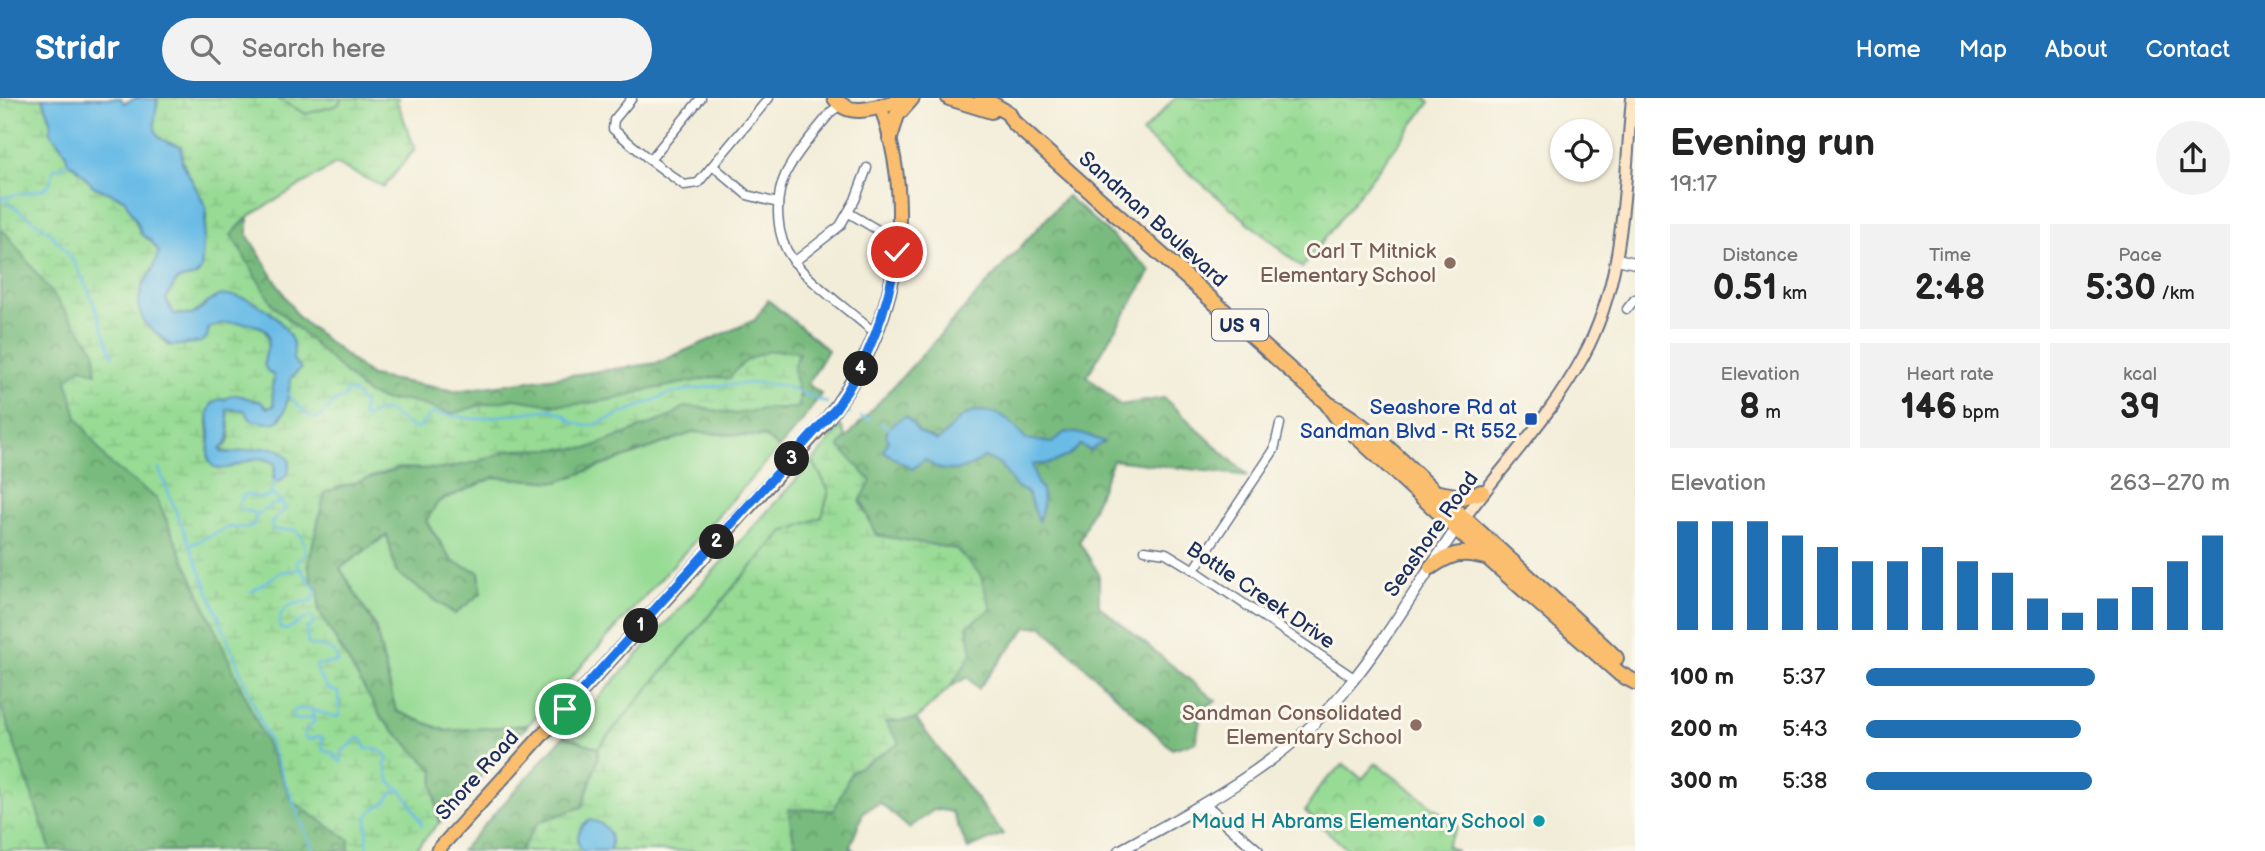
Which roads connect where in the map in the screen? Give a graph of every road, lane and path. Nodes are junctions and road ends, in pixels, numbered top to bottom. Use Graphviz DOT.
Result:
graph roads {
  1 [pos="632,98"];
  2 [pos="701,98"];
  3 [pos="769,98"];
  4 [pos="912,98"];
  5 [pos="949,98"];
  6 [pos="982,98"];
  7 [pos="1632,98"];
  8 [pos="880,100"];
  9 [pos="837,101"];
  10 [pos="1014,122"];
  11 [pos="890,138"];
  12 [pos="650,160"];
  13 [pos="713,166"];
  14 [pos="867,168"];
  15 [pos="778,203"];
  16 [pos="849,213"];
  17 [pos="876,229"];
  18 [pos="1617,259"];
  19 [pos="794,262"];
  20 [pos="1635,263"];
  21 [pos="1635,299"];
  22 [pos="1627,309"];
  23 [pos="877,332"];
  24 [pos="1326,402"];
  25 [pos="1280,424"];
  26 [pos="1434,491"];
  27 [pos="1482,492"];
  28 [pos="1460,524"];
  29 [pos="1145,550"];
  30 [pos="1488,558"];
  31 [pos="1431,567"];
  32 [pos="1194,569"];
  33 [pos="1354,678"];
  34 [pos="1632,680"];
  35 [pos="1205,804"];
  36 [pos="437,851"];
  37 [pos="1119,851"];
  38 [pos="1258,851"];
  1 -- 12 [label="street"];
  2 -- 12 [label="street"];
  3 -- 13 [label="street"];
  4 -- 8 [label="highway"];
  4 -- 11 [label="highway"];
  5 -- 10 [label="highway, Sandman Boulevard / US 9"];
  6 -- 10 [label="highway, Sandman Boulevard / US 9"];
  7 -- 18 [label="main road, Seashore Road"];
  8 -- 9 [label="highway"];
  8 -- 11 [label="main road, Shore Road"];
  9 -- 15 [label="street"];
  10 -- 24 [label="highway, Sandman Boulevard / US 9"];
  11 -- 23 [label="main road, Shore Road"];
  12 -- 13 [label="street"];
  13 -- 15 [label="street"];
  14 -- 16 [label="street"];
  15 -- 19 [label="street"];
  16 -- 17 [label="street"];
  16 -- 19 [label="street"];
  18 -- 20 [label="street"];
  18 -- 27 [label="main road, Seashore Road"];
  19 -- 23 [label="street"];
  21 -- 22 [label="street"];
  23 -- 36 [label="main road, Shore Road"];
  24 -- 26 [label="highway, Sandman Boulevard / US 9"];
  24 -- 28 [label="highway, Sandman Boulevard / US 9"];
  25 -- 32 [label="street"];
  26 -- 27 [label="highway"];
  26 -- 28 [label="highway, Sandman Boulevard / US 9"];
  27 -- 28 [label="main road, Seashore Road"];
  28 -- 30 [label="highway, Sandman Boulevard / US 9"];
  28 -- 31 [label="street, Seashore Road"];
  28 -- 34 [label="highway, Sandman Boulevard / US 9"];
  29 -- 32 [label="street, Bottle Creek Drive"];
  30 -- 31 [label="highway"];
  30 -- 34 [label="highway, Sandman Boulevard / US 9"];
  31 -- 33 [label="street, Seashore Road"];
  32 -- 33 [label="street, Bottle Creek Drive"];
  33 -- 35 [label="street, Seashore Road"];
  35 -- 37 [label="street, Seashore Road"];
  35 -- 38 [label="street"];
}
